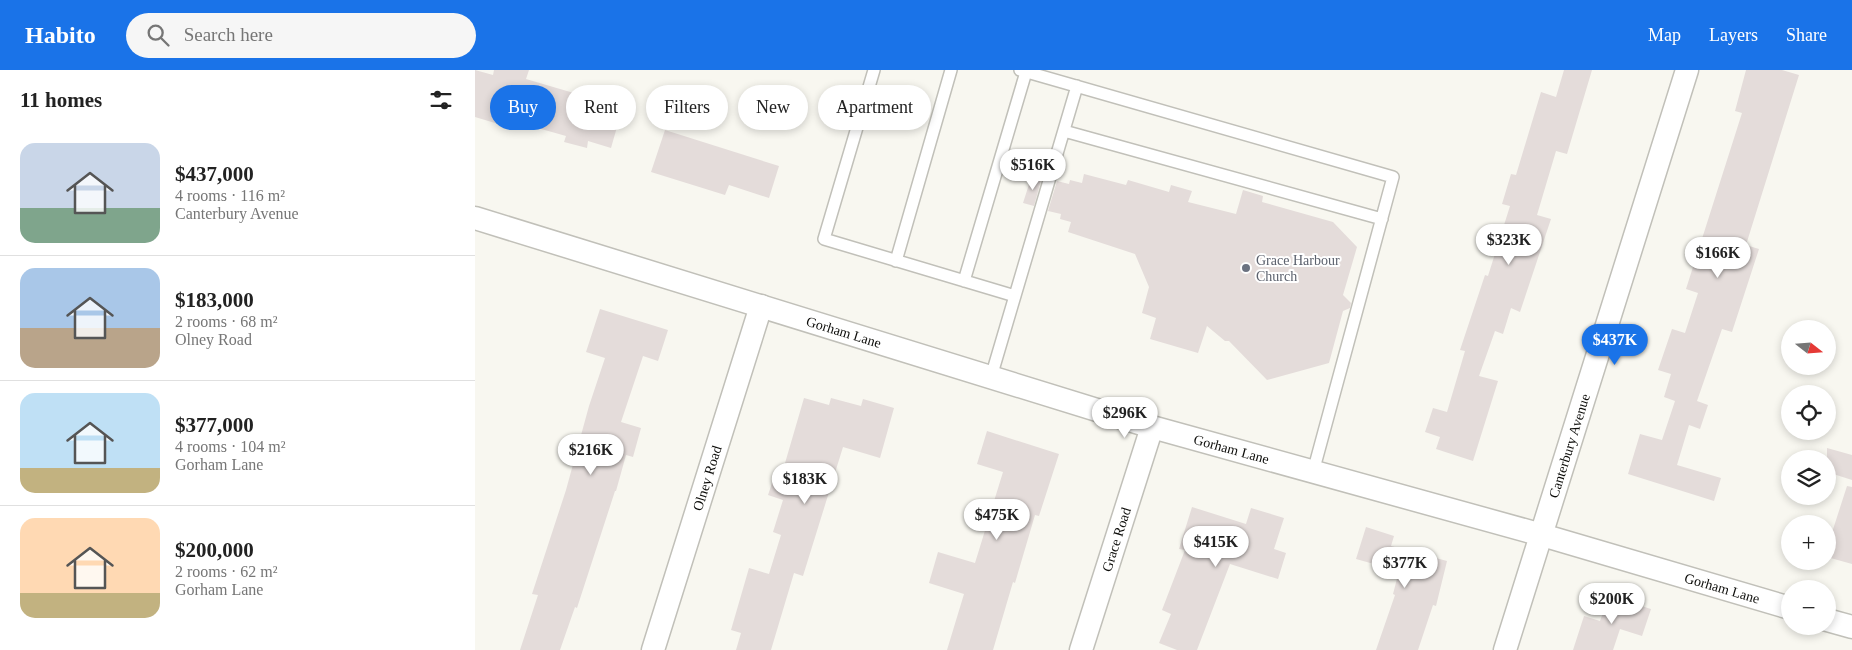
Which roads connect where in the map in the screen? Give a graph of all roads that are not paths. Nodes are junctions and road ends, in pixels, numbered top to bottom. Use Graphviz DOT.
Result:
graph roads {
  1 [pos="874,70"];
  2 [pos="951,70"];
  3 [pos="1687,70"];
  4 [pos="1023,71"];
  5 [pos="1077,86"];
  6 [pos="1064,131"];
  7 [pos="475,218"];
  8 [pos="1382,219"];
  9 [pos="896,261"];
  10 [pos="964,281"];
  11 [pos="1015,296"];
  12 [pos="761,306"];
  13 [pos="991,377"];
  14 [pos="1152,428"];
  15 [pos="1313,472"];
  16 [pos="1543,535"];
  17 [pos="1781,605"];
  18 [pos="1836,623"];
  19 [pos="1852,627"];
  20 [pos="653,650"];
  21 [pos="1081,650"];
  22 [pos="1505,650"];
  1 -- 9 [label="lane"];
  2 -- 9 [label="lane"];
  3 -- 16 [label="street, Canterbury Avenue"];
  4 -- 5 [label="lane"];
  4 -- 10 [label="lane"];
  5 -- 6 [label="lane"];
  5 -- 8 [label="lane"];
  6 -- 8 [label="lane"];
  6 -- 11 [label="lane"];
  7 -- 12 [label="street, Gorham Lane"];
  8 -- 15 [label="lane"];
  9 -- 10 [label="lane"];
  10 -- 11 [label="lane"];
  11 -- 13 [label="lane"];
  12 -- 13 [label="street, Gorham Lane"];
  12 -- 20 [label="street, Olney Road"];
  13 -- 14 [label="street, Gorham Lane"];
  14 -- 15 [label="street, Gorham Lane"];
  14 -- 21 [label="street, Grace Road"];
  15 -- 16 [label="street, Gorham Lane"];
  16 -- 17 [label="street, Gorham Lane"];
  16 -- 22 [label="street, Canterbury Avenue"];
  18 -- 19 [label="street"];
}
